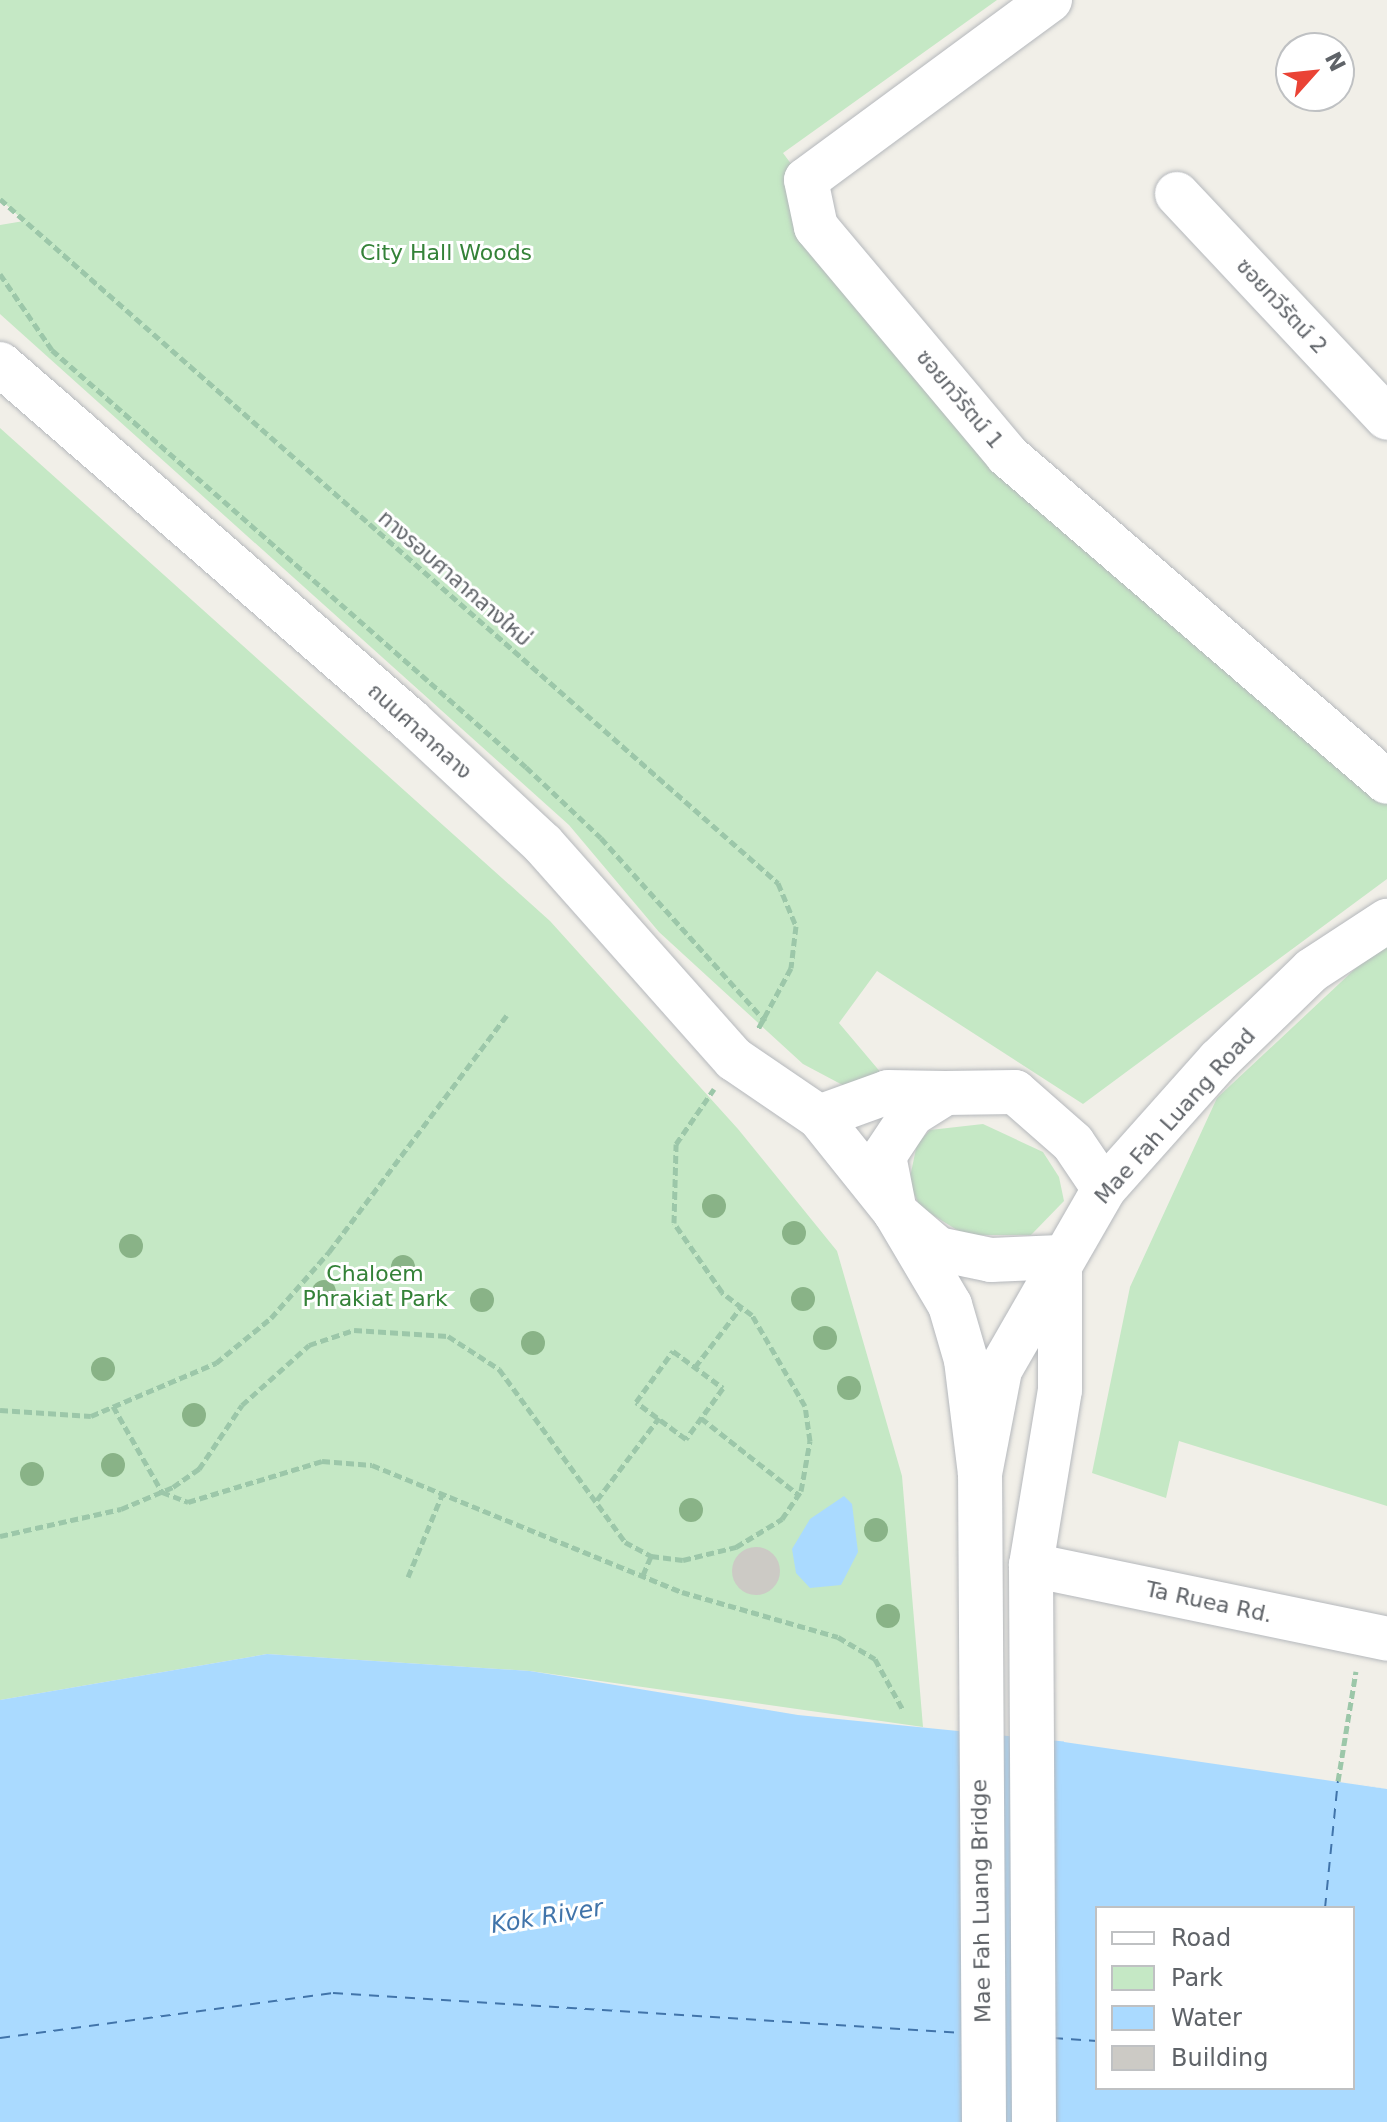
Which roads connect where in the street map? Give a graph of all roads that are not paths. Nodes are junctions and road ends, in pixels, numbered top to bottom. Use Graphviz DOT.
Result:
graph roads {
  1 [pos="1050,0"];
  2 [pos="1177,194"];
  3 [pos="0,364"];
  4 [pos="1387,418"];
  5 [pos="1387,782"];
  6 [pos="1387,921"];
  7 [pos="945,1093"];
  8 [pos="819,1117"];
  9 [pos="1104,1189"];
  10 [pos="895,1212"];
  11 [pos="1060,1257"];
  12 [pos="980,1474"];
  13 [pos="1031,1565"];
  14 [pos="1375,1636"];
  15 [pos="977,1680"];
  16 [pos="984,2122"];
  17 [pos="1034,2122"];
  1 -- 5 [label="street, ซอยทวีรัตน์ 1"];
  2 -- 4 [label="street, ซอยทวีรัตน์ 2"];
  3 -- 8 [label="street, ถนนศาลากลาง"];
  6 -- 9 [label="street, Mae Fah Luang Road"];
  7 -- 8 [label="street"];
  7 -- 9 [label="street"];
  7 -- 10 [label="street"];
  8 -- 10 [label="street, ถนนศาลากลาง"];
  9 -- 11 [label="street, Mae Fah Luang Road"];
  10 -- 11 [label="street"];
  10 -- 12 [label="street"];
  11 -- 12 [label="street, Mae Fah Luang Road"];
  11 -- 13 [label="street"];
  12 -- 15 [label="street, Mae Fah Luang Road"];
  13 -- 14 [label="street, Ta Ruea Rd."];
  13 -- 17 [label="street"];
  15 -- 16 [label="street, Mae Fah Luang Bridge"];
}
